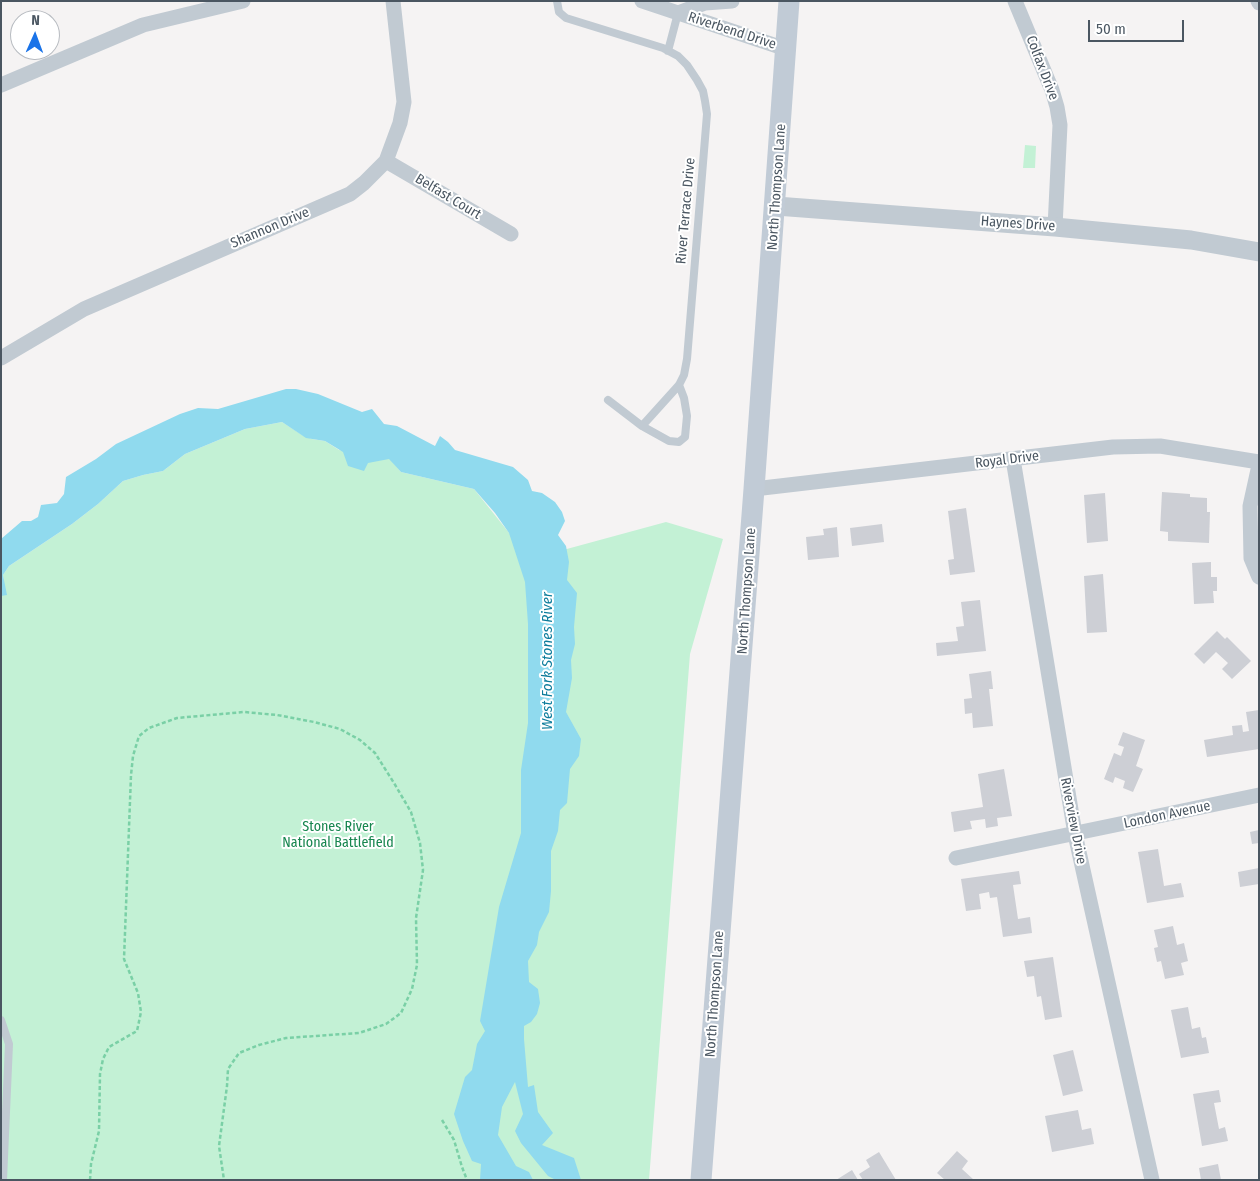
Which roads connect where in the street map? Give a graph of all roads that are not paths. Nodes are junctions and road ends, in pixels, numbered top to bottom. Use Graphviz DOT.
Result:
graph roads {
  1 [pos="243,1"];
  2 [pos="393,1"];
  3 [pos="557,1"];
  4 [pos="642,1"];
  5 [pos="732,1"];
  6 [pos="790,1"];
  7 [pos="1015,1"];
  8 [pos="678,13"];
  9 [pos="786,49"];
  10 [pos="668,51"];
  11 [pos="1,85"];
  12 [pos="386,160"];
  13 [pos="776,206"];
  14 [pos="1055,227"];
  15 [pos="511,234"];
  16 [pos="1259,252"];
  17 [pos="1,358"];
  18 [pos="679,386"];
  19 [pos="608,400"];
  20 [pos="642,426"];
  21 [pos="1013,459"];
  22 [pos="1259,463"];
  23 [pos="754,490"];
  24 [pos="1259,577"];
  25 [pos="1259,795"];
  26 [pos="1074,834"];
  27 [pos="956,858"];
  28 [pos="1,1020"];
  29 [pos="3,1180"];
  30 [pos="701,1180"];
  31 [pos="1152,1180"];
  1 -- 11 [label="street"];
  2 -- 12 [label="street, Shannon Drive"];
  3 -- 10 [label="lane, River Terrace Drive"];
  4 -- 8 [label="street, Riverbend Drive"];
  5 -- 8 [label="street, Riverbend Drive"];
  6 -- 9 [label="main road, North Thompson Lane"];
  7 -- 14 [label="street, Colfax Drive"];
  8 -- 9 [label="street, Riverbend Drive"];
  8 -- 10 [label="lane"];
  9 -- 13 [label="main road, North Thompson Lane"];
  10 -- 18 [label="lane, River Terrace Drive"];
  12 -- 15 [label="street, Belfast Court"];
  12 -- 17 [label="street, Shannon Drive"];
  13 -- 14 [label="street, Haynes Drive"];
  13 -- 23 [label="main road, North Thompson Lane"];
  14 -- 16 [label="street, Haynes Drive"];
  18 -- 20 [label="lane, River Terrace Drive"];
  18 -- 20 [label="lane"];
  19 -- 20 [label="lane"];
  21 -- 22 [label="street, Royal Drive"];
  21 -- 23 [label="street, Royal Drive"];
  21 -- 26 [label="street, Riverview Drive"];
  22 -- 24 [label="street"];
  23 -- 30 [label="main road, North Thompson Lane"];
  25 -- 26 [label="street, London Avenue"];
  26 -- 27 [label="street, London Avenue"];
  26 -- 31 [label="street, Riverview Drive"];
  28 -- 29 [label="lane"];
}
